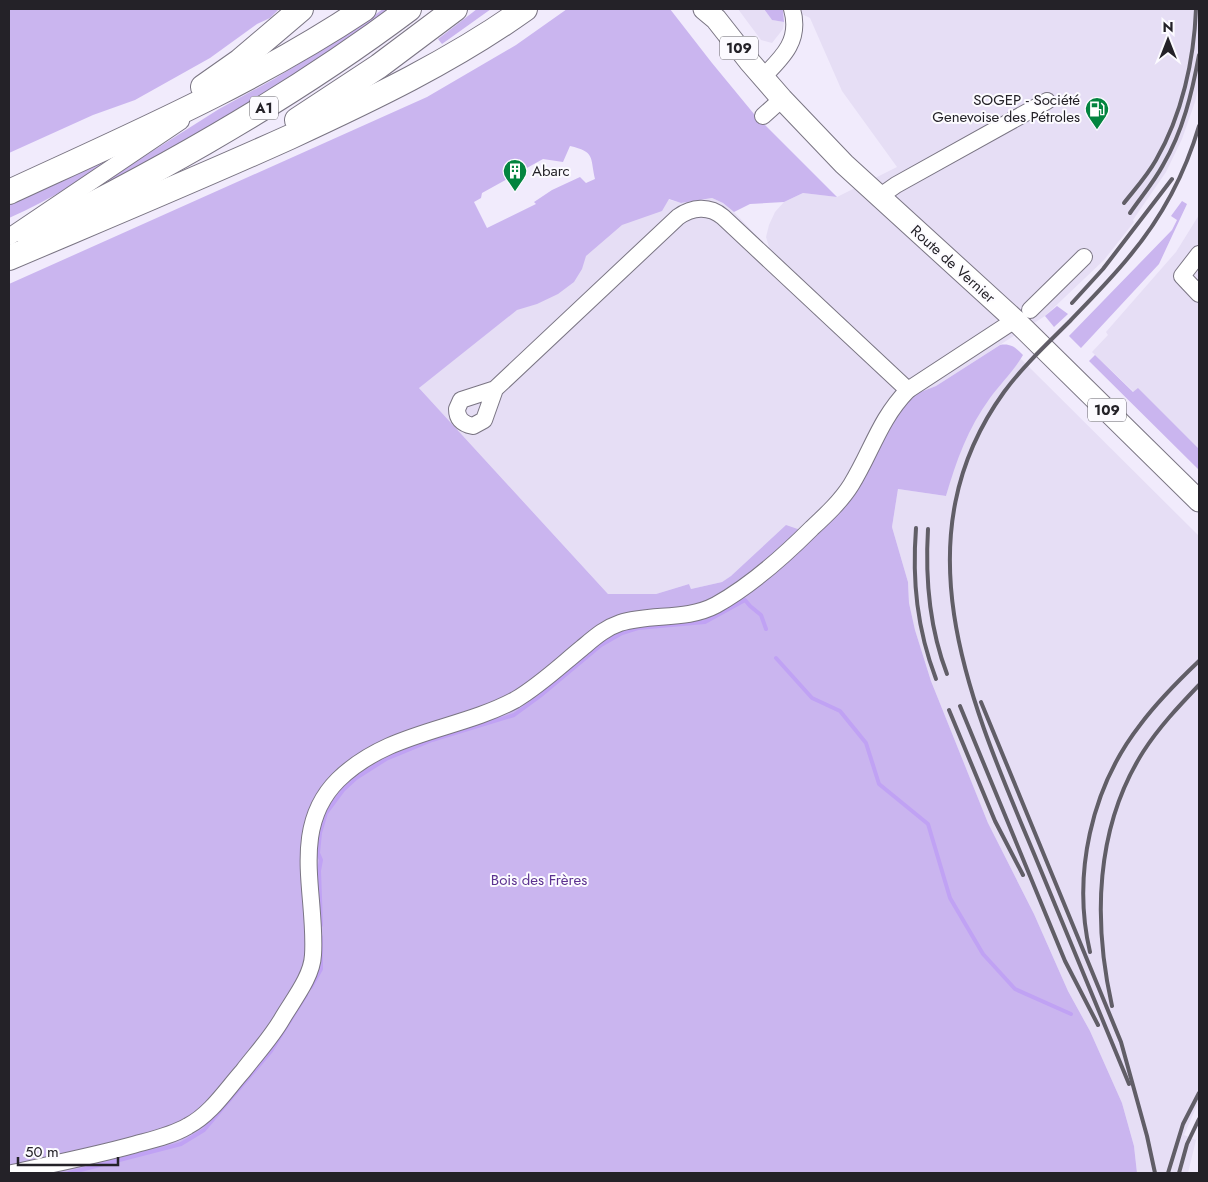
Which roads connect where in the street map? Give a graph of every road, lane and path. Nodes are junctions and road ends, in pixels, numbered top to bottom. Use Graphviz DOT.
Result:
graph roads {
  1 [pos="301,9"];
  2 [pos="364,9"];
  3 [pos="409,9"];
  4 [pos="454,9"];
  5 [pos="525,9"];
  6 [pos="792,9"];
  7 [pos="711,12"];
  8 [pos="762,77"];
  9 [pos="216,94"];
  10 [pos="782,99"];
  11 [pos="1047,101"];
  12 [pos="763,116"];
  13 [pos="137,132"];
  14 [pos="206,175"];
  15 [pos="9,192"];
  16 [pos="879,197"];
  17 [pos="55,223"];
  18 [pos="9,238"];
  19 [pos="9,246"];
  20 [pos="1199,254"];
  21 [pos="1084,257"];
  22 [pos="9,258"];
  23 [pos="1199,294"];
  24 [pos="1022,315"];
  25 [pos="495,389"];
  26 [pos="908,390"];
  27 [pos="1199,502"];
  28 [pos="12,1173"];
  1 -- 13 [label="highway"];
  2 -- 9 [label="highway, A1"];
  3 -- 17 [label="highway, A1"];
  4 -- 14 [label="highway"];
  5 -- 14 [label="highway"];
  6 -- 8 [label="street"];
  7 -- 8 [label="main road, Route de Vernier / 109"];
  8 -- 10 [label="main road, Route de Vernier / 109"];
  9 -- 13 [label="highway, A1"];
  9 -- 18 [label="street"];
  10 -- 12 [label="street"];
  10 -- 16 [label="main road, Route de Vernier / 109"];
  11 -- 16 [label="street"];
  13 -- 15 [label="highway, A1"];
  14 -- 22 [label="highway"];
  16 -- 24 [label="main road, Route de Vernier / 109"];
  17 -- 18 [label="street"];
  17 -- 19 [label="highway, A1"];
  20 -- 23 [label="street"];
  21 -- 24 [label="street"];
  24 -- 26 [label="street"];
  24 -- 27 [label="main road, Route de Vernier / 109"];
  25 -- 26 [label="street"];
  26 -- 28 [label="street"];
}
